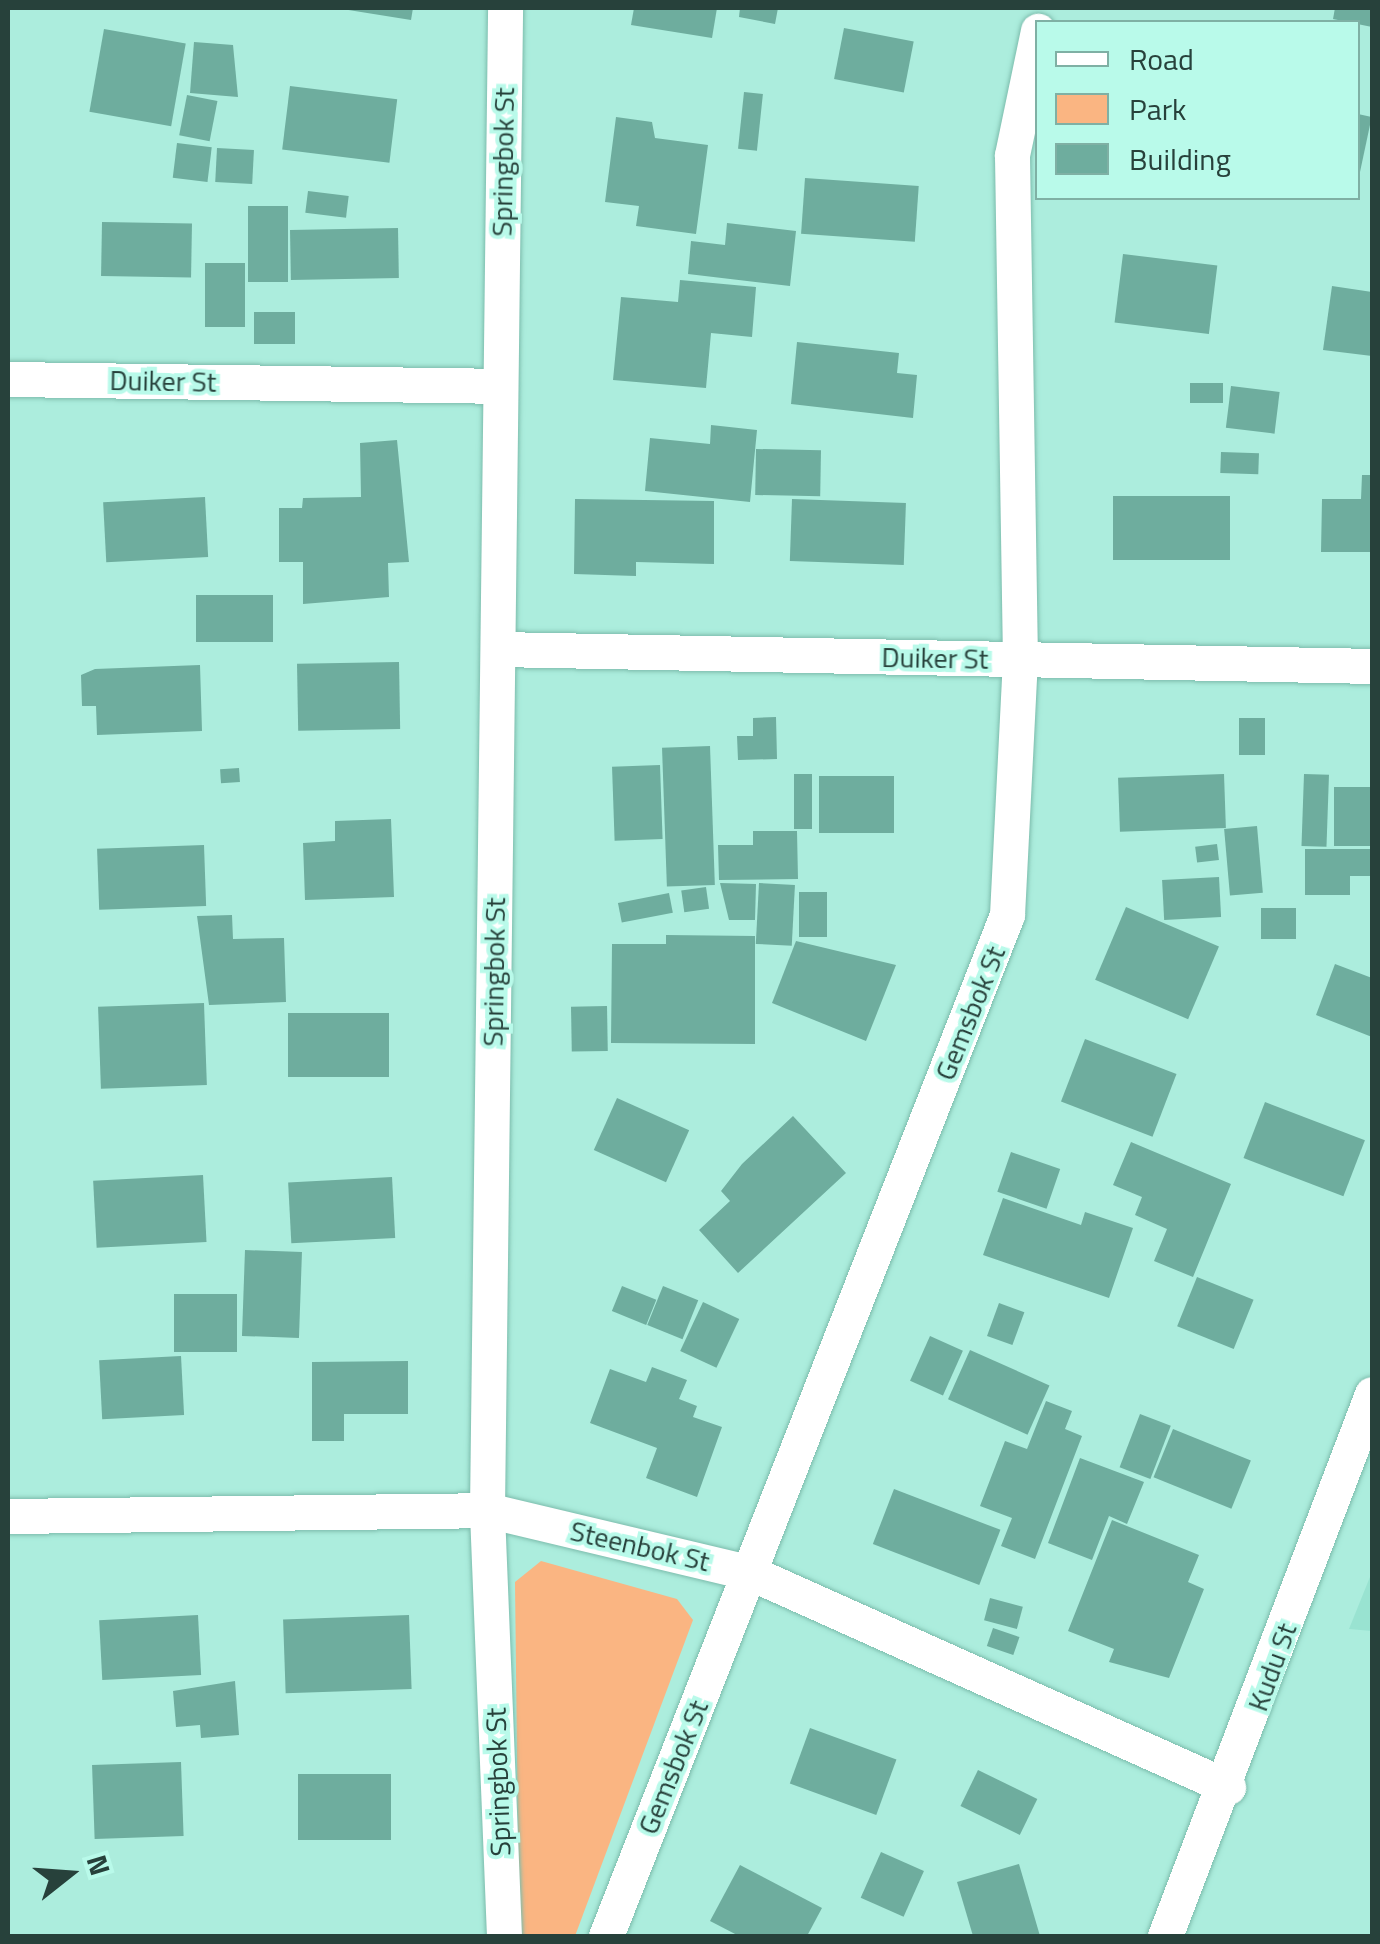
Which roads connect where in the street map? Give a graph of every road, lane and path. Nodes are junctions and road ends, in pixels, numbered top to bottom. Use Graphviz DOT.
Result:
graph roads {
  1 [pos="506,8"];
  2 [pos="1035,45"];
  3 [pos="8,379"];
  4 [pos="498,386"];
  5 [pos="498,649"];
  6 [pos="1020,660"];
  7 [pos="1372,666"];
  8 [pos="1372,1394"];
  9 [pos="486,1510"];
  10 [pos="8,1516"];
  11 [pos="752,1572"];
  12 [pos="1228,1787"];
  13 [pos="504,1936"];
  14 [pos="606,1936"];
  15 [pos="1165,1936"];
  1 -- 4 [label="street, Springbok St"];
  2 -- 6 [label="street, Gemsbok St"];
  3 -- 4 [label="street, Duiker St"];
  4 -- 5 [label="street, Springbok St"];
  5 -- 6 [label="street, Duiker St"];
  5 -- 9 [label="street, Springbok St"];
  6 -- 7 [label="street, Duiker St"];
  6 -- 11 [label="street, Gemsbok St"];
  8 -- 12 [label="street, Kudu St"];
  9 -- 10 [label="street, Steenbok St"];
  9 -- 11 [label="street, Steenbok St"];
  9 -- 13 [label="street, Springbok St"];
  11 -- 12 [label="street, Steenbok St"];
  11 -- 14 [label="street, Gemsbok St"];
  12 -- 15 [label="street, Kudu St"];
}
